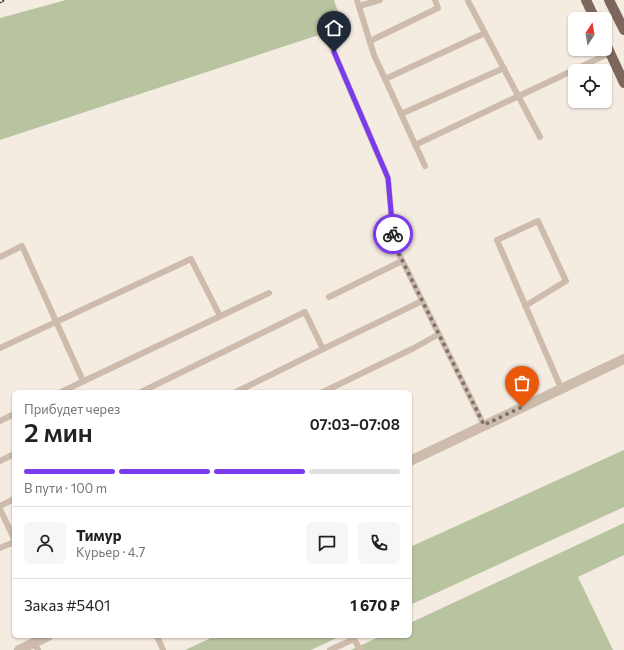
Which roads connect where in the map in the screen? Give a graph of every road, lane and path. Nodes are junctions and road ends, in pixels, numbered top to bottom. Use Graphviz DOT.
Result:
graph roads {
  1 [pos="380,0"];
  2 [pos="435,0"];
  3 [pos="586,0"];
  4 [pos="609,0"];
  5 [pos="468,1"];
  6 [pos="358,3"];
  7 [pos="592,12"];
  8 [pos="621,18"];
  9 [pos="624,30"];
  10 [pos="485,33"];
  11 [pos="328,38"];
  12 [pos="370,41"];
  13 [pos="604,56"];
  14 [pos="611,56"];
  15 [pos="504,68"];
  16 [pos="385,78"];
  17 [pos="624,83"];
  18 [pos="518,96"];
  19 [pos="401,114"];
  20 [pos="540,137"];
  21 [pos="415,145"];
  22 [pos="425,166"];
  23 [pos="0,257"];
  24 [pos="402,261"];
  25 [pos="269,293"];
  26 [pos="329,297"];
  27 [pos="422,301"];
  28 [pos="525,306"];
  29 [pos="220,316"];
  30 [pos="57,322"];
  31 [pos="438,334"];
  32 [pos="0,348"];
  33 [pos="323,348"];
  34 [pos="624,359"];
  35 [pos="83,381"];
  36 [pos="561,388"];
  37 [pos="65,390"];
  38 [pos="145,390"];
  39 [pos="240,390"];
  40 [pos="327,390"];
  41 [pos="12,415"];
  42 [pos="0,421"];
  43 [pos="484,425"];
  44 [pos="12,455"];
  45 [pos="412,460"];
  46 [pos="0,461"];
  47 [pos="12,500"];
  48 [pos="0,506"];
  49 [pos="0,509"];
  50 [pos="12,536"];
  51 [pos="12,541"];
  52 [pos="0,548"];
  53 [pos="46,638"];
  54 [pos="157,638"];
  55 [pos="36,646"];
  56 [pos="162,648"];
  57 [pos="19,650"];
  58 [pos="155,650"];
  59 [pos="330,650"];
  60 [pos="360,650"];
  1 -- 6 [label="lane"];
  2 -- 12 [label="lane"];
  3 -- 7 [label="main road"];
  4 -- 8 [label="main road"];
  5 -- 10 [label="lane"];
  6 -- 12 [label="lane"];
  8 -- 9 [label="main road"];
  10 -- 15 [label="lane"];
  10 -- 16 [label="lane"];
  11 -- 24 [label="lane"];
  12 -- 16 [label="lane"];
  13 -- 18 [label="lane"];
  14 -- 17 [label="main road"];
  15 -- 18 [label="lane"];
  15 -- 19 [label="lane"];
  16 -- 19 [label="lane"];
  18 -- 20 [label="lane"];
  18 -- 21 [label="lane"];
  19 -- 21 [label="lane"];
  21 -- 22 [label="lane"];
  23 -- 30 [label="lane"];
  24 -- 26 [label="lane"];
  24 -- 27 [label="lane"];
  25 -- 29 [label="lane"];
  27 -- 31 [label="lane"];
  27 -- 33 [label="lane"];
  28 -- 28 [label="lane"];
  28 -- 36 [label="lane"];
  29 -- 30 [label="lane"];
  29 -- 35 [label="lane"];
  30 -- 32 [label="lane"];
  30 -- 35 [label="lane"];
  31 -- 40 [label="lane"];
  31 -- 43 [label="lane"];
  33 -- 38 [label="lane"];
  33 -- 39 [label="lane"];
  34 -- 36 [label="street"];
  35 -- 37 [label="lane"];
  36 -- 43 [label="street"];
  41 -- 42 [label="lane"];
  43 -- 45 [label="street"];
  44 -- 46 [label="lane"];
  47 -- 48 [label="lane"];
  49 -- 50 [label="lane"];
  51 -- 52 [label="lane"];
  53 -- 55 [label="street"];
  54 -- 56 [label="lane"];
  55 -- 57 [label="street"];
  56 -- 58 [label="lane"];
  59 -- 60 [label="lane"];
}
